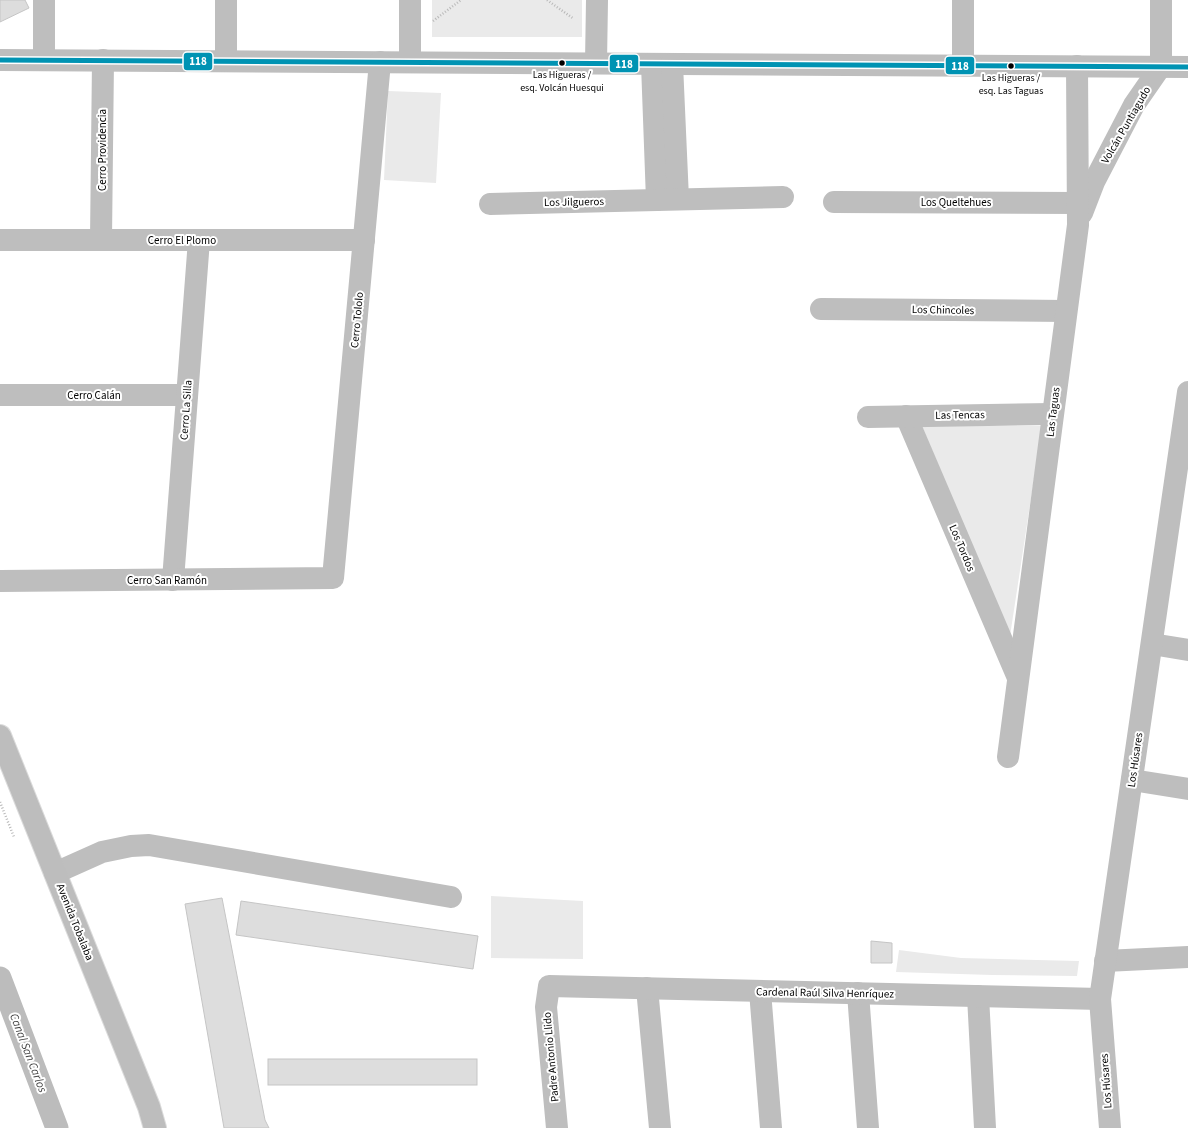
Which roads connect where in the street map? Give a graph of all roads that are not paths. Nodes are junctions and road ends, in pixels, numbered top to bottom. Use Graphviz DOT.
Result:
graph roads {
  1 [pos="44,0"];
  2 [pos="226,0"];
  3 [pos="410,0"];
  4 [pos="597,0"];
  5 [pos="963,0"];
  6 [pos="1161,0"];
  7 [pos="0,60"];
  8 [pos="44,60"];
  9 [pos="103,60"];
  10 [pos="226,61"];
  11 [pos="380,62"];
  12 [pos="410,62"];
  13 [pos="596,63"];
  14 [pos="662,64"];
  15 [pos="963,65"];
  16 [pos="1077,66"];
  17 [pos="1161,66"];
  18 [pos="1188,66"];
  19 [pos="783,197"];
  20 [pos="667,200"];
  21 [pos="834,202"];
  22 [pos="1078,203"];
  23 [pos="490,204"];
  24 [pos="1078,225"];
  25 [pos="101,239"];
  26 [pos="0,240"];
  27 [pos="199,240"];
  28 [pos="364,240"];
  29 [pos="821,309"];
  30 [pos="1066,311"];
  31 [pos="1188,392"];
  32 [pos="0,395"];
  33 [pos="187,395"];
  34 [pos="1052,414"];
  35 [pos="906,416"];
  36 [pos="868,417"];
  37 [pos="1180,510"];
  38 [pos="333,578"];
  39 [pos="173,580"];
  40 [pos="0,581"];
  41 [pos="1152,644"];
  42 [pos="1188,650"];
  43 [pos="1018,679"];
  44 [pos="0,736"];
  45 [pos="1008,757"];
  46 [pos="1132,780"];
  47 [pos="1188,789"];
  48 [pos="55,873"];
  49 [pos="451,897"];
  50 [pos="1188,957"];
  51 [pos="1105,961"];
  52 [pos="549,986"];
  53 [pos="647,988"];
  54 [pos="760,991"];
  55 [pos="858,993"];
  56 [pos="978,996"];
  57 [pos="1100,999"];
  58 [pos="152,1118"];
  59 [pos="162,1128"];
  60 [pos="557,1128"];
  61 [pos="660,1128"];
  62 [pos="771,1128"];
  63 [pos="868,1128"];
  64 [pos="985,1128"];
  65 [pos="1110,1128"];
  1 -- 8 [label="street"];
  2 -- 10 [label="street"];
  3 -- 12 [label="street"];
  4 -- 13 [label="street"];
  5 -- 15 [label="street"];
  6 -- 17 [label="street"];
  7 -- 8 [label="street"];
  8 -- 9 [label="street"];
  9 -- 10 [label="street"];
  9 -- 25 [label="street, Cerro Providencia"];
  10 -- 11 [label="street"];
  11 -- 12 [label="street"];
  11 -- 28 [label="street, Cerro Tololo"];
  12 -- 13 [label="street"];
  13 -- 14 [label="street"];
  14 -- 15 [label="street"];
  14 -- 20 [label="street"];
  15 -- 16 [label="street"];
  16 -- 17 [label="street"];
  16 -- 22 [label="street, Las Taguas"];
  17 -- 18 [label="street"];
  17 -- 24 [label="street, Volcán Puntiagudo"];
  19 -- 20 [label="street, Los Jilgueros"];
  20 -- 23 [label="street, Los Jilgueros"];
  21 -- 22 [label="street, Los Queltehues"];
  22 -- 24 [label="street, Las Taguas"];
  24 -- 30 [label="street, Las Taguas"];
  25 -- 26 [label="street, Cerro El Plomo"];
  25 -- 27 [label="street, Cerro El Plomo"];
  27 -- 28 [label="street, Cerro El Plomo"];
  27 -- 33 [label="street, Cerro La Silla"];
  28 -- 38 [label="street, Cerro Tololo"];
  29 -- 30 [label="street, Los Chincoles"];
  30 -- 34 [label="street, Las Taguas"];
  31 -- 37 [label="street, Los Húsares"];
  32 -- 33 [label="street, Cerro Calán"];
  33 -- 39 [label="street, Cerro La Silla"];
  34 -- 35 [label="street, Las Tencas"];
  34 -- 43 [label="street, Las Taguas"];
  35 -- 36 [label="street, Las Tencas"];
  35 -- 43 [label="street, Los Tordos"];
  37 -- 41 [label="street, Los Húsares"];
  38 -- 39 [label="street, Cerro San Ramón"];
  39 -- 40 [label="street, Cerro San Ramón"];
  41 -- 42 [label="street"];
  41 -- 46 [label="street, Los Húsares"];
  43 -- 45 [label="street, Las Taguas"];
  44 -- 48 [label="main road, Avenida Tobalaba"];
  46 -- 47 [label="street"];
  46 -- 51 [label="street, Los Húsares"];
  48 -- 49 [label="street"];
  48 -- 58 [label="main road, Avenida Tobalaba"];
  50 -- 51 [label="street"];
  51 -- 57 [label="street, Los Húsares"];
  52 -- 53 [label="street, Cardenal Raúl Silva Henríquez"];
  52 -- 60 [label="street, Padre Antonio Llido"];
  53 -- 54 [label="street, Cardenal Raúl Silva Henríquez"];
  53 -- 61 [label="street"];
  54 -- 55 [label="street, Cardenal Raúl Silva Henríquez"];
  54 -- 62 [label="street"];
  55 -- 56 [label="street, Cardenal Raúl Silva Henríquez"];
  55 -- 63 [label="street"];
  56 -- 57 [label="street, Cardenal Raúl Silva Henríquez"];
  56 -- 64 [label="street"];
  57 -- 65 [label="street, Los Húsares"];
  58 -- 59 [label="main road, Avenida Tobalaba"];
}
